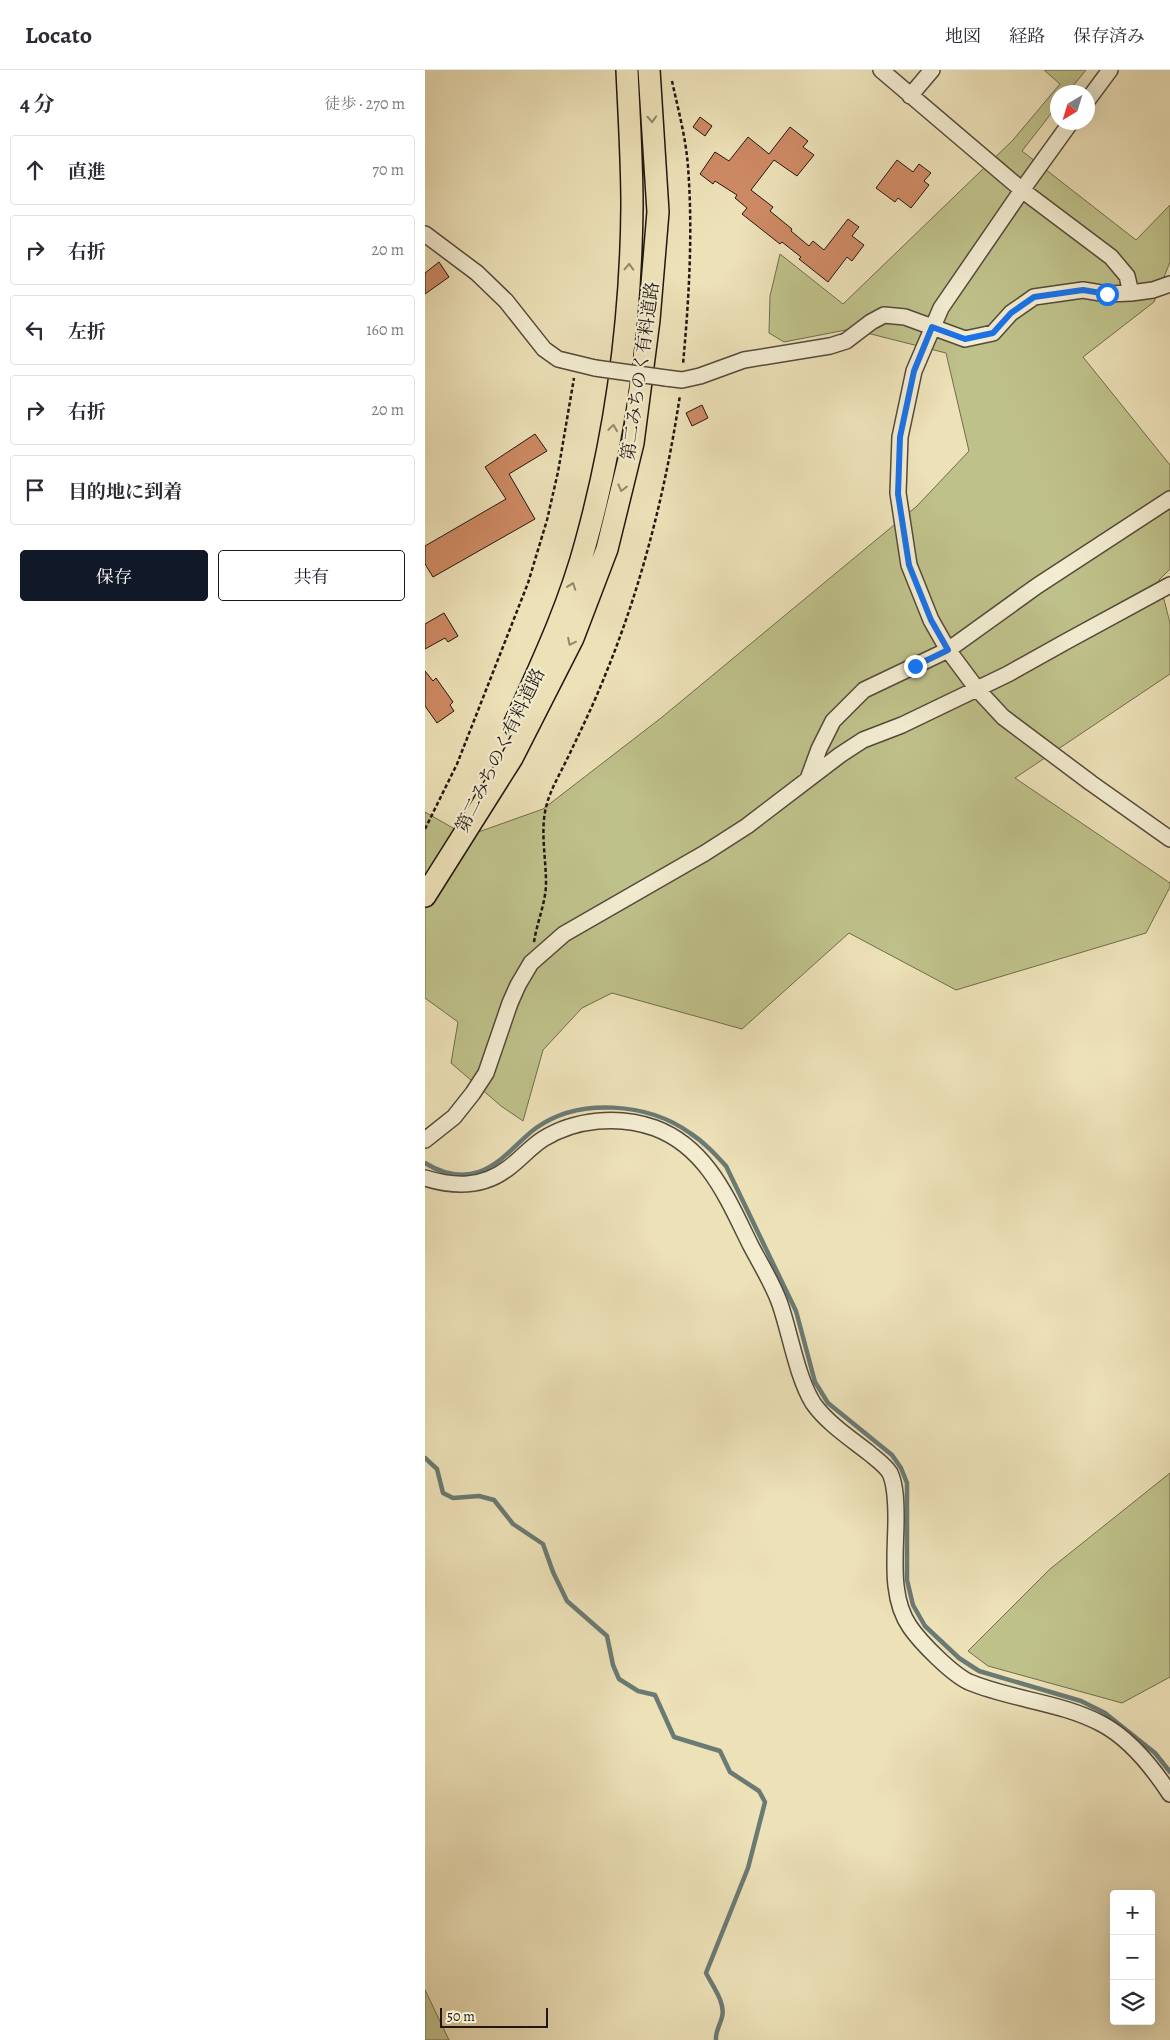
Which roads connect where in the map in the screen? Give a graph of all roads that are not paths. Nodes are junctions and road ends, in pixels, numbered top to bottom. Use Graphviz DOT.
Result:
graph roads {
  1 [pos="627,70"];
  2 [pos="649,70"];
  3 [pos="881,70"];
  4 [pos="932,70"];
  5 [pos="1110,70"];
  6 [pos="1095,90"];
  7 [pos="910,96"];
  8 [pos="1065,130"];
  9 [pos="1022,190"];
  10 [pos="425,234"];
  11 [pos="1170,284"];
  12 [pos="1131,293"];
  13 [pos="932,327"];
  14 [pos="1170,499"];
  15 [pos="1170,586"];
  16 [pos="948,650"];
  17 [pos="977,688"];
  18 [pos="808,779"];
  19 [pos="1170,839"];
  20 [pos="442,868"];
  21 [pos="425,896"];
  22 [pos="425,1140"];
  23 [pos="425,1178"];
  24 [pos="1170,1794"];
  20 -- 1 [label="highway, 第二みちのく有料道路, one-way"];
  2 -- 20 [label="highway, 第二みちのく有料道路, one-way"];
  3 -- 7 [label="street"];
  4 -- 7 [label="street"];
  5 -- 6 [label="street"];
  7 -- 9 [label="street"];
  8 -- 9 [label="street"];
  9 -- 12 [label="street"];
  9 -- 13 [label="street"];
  10 -- 13 [label="street, bridge"];
  11 -- 12 [label="street"];
  12 -- 13 [label="street"];
  13 -- 16 [label="street"];
  14 -- 16 [label="street"];
  15 -- 17 [label="street"];
  16 -- 17 [label="street"];
  16 -- 18 [label="street"];
  17 -- 18 [label="street"];
  17 -- 19 [label="street"];
  18 -- 22 [label="street"];
  20 -- 21 [label="highway, 第二みちのく有料道路"];
  23 -- 24 [label="street"];
}
